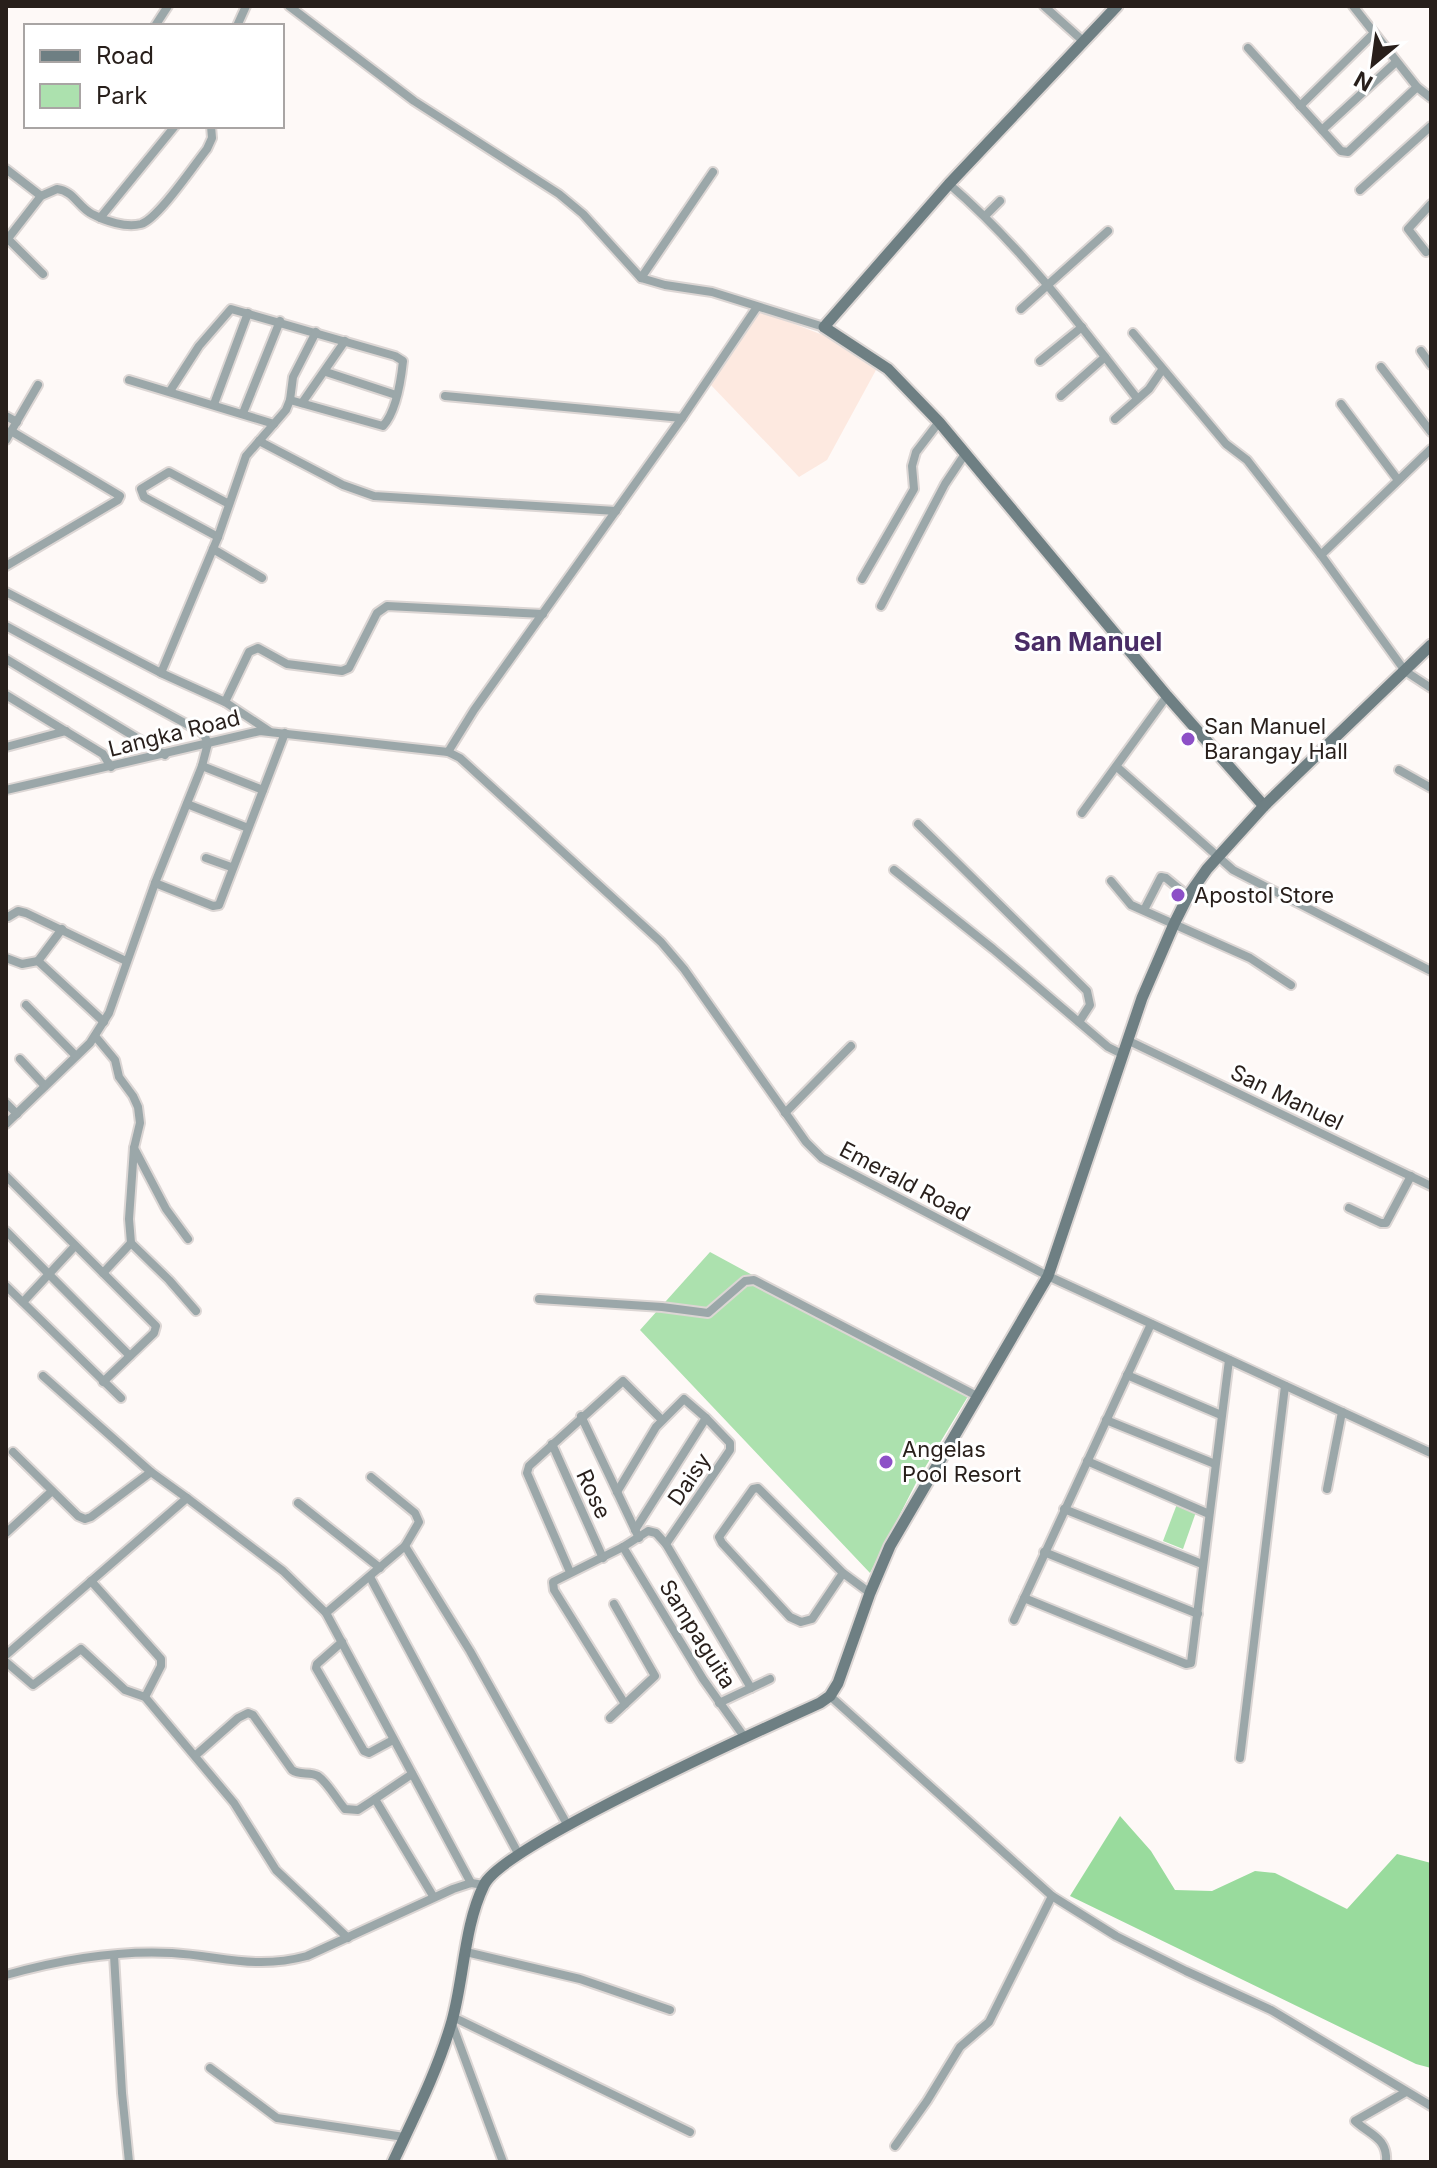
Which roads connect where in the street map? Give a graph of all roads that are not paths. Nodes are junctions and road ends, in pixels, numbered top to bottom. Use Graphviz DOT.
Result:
graph roads {
  1 [pos="168,6"];
  2 [pos="289,6"];
  3 [pos="1044,6"];
  4 [pos="1117,6"];
  5 [pos="1353,6"];
  6 [pos="156,24"];
  7 [pos="1373,34"];
  8 [pos="1083,41"];
  9 [pos="1248,48"];
  10 [pos="1396,62"];
  11 [pos="1417,87"];
  12 [pos="1431,98"];
  13 [pos="1300,106"];
  14 [pos="1431,126"];
  15 [pos="173,128"];
  16 [pos="211,128"];
  17 [pos="1322,130"];
  18 [pos="713,172"];
  19 [pos="8,175"];
  20 [pos="949,184"];
  21 [pos="1360,190"];
  22 [pos="41,196"];
  23 [pos="1000,201"];
  24 [pos="1431,204"];
  25 [pos="986,215"];
  26 [pos="100,218"];
  27 [pos="1108,231"];
  28 [pos="7,240"];
  29 [pos="1426,252"];
  30 [pos="43,274"];
  31 [pos="641,278"];
  32 [pos="1047,284"];
  33 [pos="757,307"];
  34 [pos="1021,309"];
  35 [pos="248,313"];
  36 [pos="280,321"];
  37 [pos="824,327"];
  38 [pos="1082,327"];
  39 [pos="316,332"];
  40 [pos="1133,333"];
  41 [pos="345,341"];
  42 [pos="1421,351"];
  43 [pos="1105,357"];
  44 [pos="1040,361"];
  45 [pos="1431,365"];
  46 [pos="1381,367"];
  47 [pos="1162,370"];
  48 [pos="326,372"];
  49 [pos="129,380"];
  50 [pos="38,385"];
  51 [pos="170,391"];
  52 [pos="396,395"];
  53 [pos="445,396"];
  54 [pos="1061,396"];
  55 [pos="1136,397"];
  56 [pos="290,400"];
  57 [pos="302,403"];
  58 [pos="214,404"];
  59 [pos="1341,404"];
  60 [pos="243,413"];
  61 [pos="6,416"];
  62 [pos="682,418"];
  63 [pos="1115,419"];
  64 [pos="17,422"];
  65 [pos="939,422"];
  66 [pos="274,424"];
  67 [pos="1431,432"];
  68 [pos="9,435"];
  69 [pos="259,441"];
  70 [pos="1431,449"];
  71 [pos="965,454"];
  72 [pos="1398,480"];
  73 [pos="229,504"];
  74 [pos="616,511"];
  75 [pos="218,537"];
  76 [pos="213,549"];
  77 [pos="1321,555"];
  78 [pos="6,566"];
  79 [pos="262,578"];
  80 [pos="862,579"];
  81 [pos="6,592"];
  82 [pos="881,606"];
  83 [pos="543,614"];
  84 [pos="6,626"];
  85 [pos="1431,645"];
  86 [pos="6,659"];
  87 [pos="1405,671"];
  88 [pos="161,673"];
  89 [pos="1431,688"];
  90 [pos="6,695"];
  91 [pos="1167,696"];
  92 [pos="225,702"];
  93 [pos="66,731"];
  94 [pos="269,731"];
  95 [pos="285,733"];
  96 [pos="6,737"];
  97 [pos="208,743"];
  98 [pos="18,744"];
  99 [pos="6,747"];
  100 [pos="448,752"];
  101 [pos="165,755"];
  102 [pos="202,766"];
  103 [pos="111,767"];
  104 [pos="1117,767"];
  105 [pos="1399,770"];
  106 [pos="1431,788"];
  107 [pos="6,790"];
  108 [pos="263,790"];
  109 [pos="187,804"];
  110 [pos="1264,806"];
  111 [pos="1082,813"];
  112 [pos="918,824"];
  113 [pos="248,828"];
  114 [pos="1217,857"];
  115 [pos="206,858"];
  116 [pos="231,867"];
  117 [pos="894,870"];
  118 [pos="1111,881"];
  119 [pos="155,883"];
  120 [pos="1188,896"];
  121 [pos="1144,910"];
  122 [pos="8,917"];
  123 [pos="1174,924"];
  124 [pos="62,929"];
  125 [pos="6,958"];
  126 [pos="38,961"];
  127 [pos="126,961"];
  128 [pos="1431,971"];
  129 [pos="1291,985"];
  130 [pos="26,1005"];
  131 [pos="104,1022"];
  132 [pos="1079,1022"];
  133 [pos="95,1036"];
  134 [pos="1127,1040"];
  135 [pos="851,1046"];
  136 [pos="1122,1054"];
  137 [pos="76,1056"];
  138 [pos="20,1059"];
  139 [pos="45,1086"];
  140 [pos="6,1103"];
  141 [pos="785,1113"];
  142 [pos="17,1114"];
  143 [pos="6,1124"];
  144 [pos="134,1148"];
  145 [pos="6,1176"];
  146 [pos="1411,1176"];
  147 [pos="1431,1186"];
  148 [pos="1349,1208"];
  149 [pos="6,1231"];
  150 [pos="188,1239"];
  151 [pos="131,1243"];
  152 [pos="75,1246"];
  153 [pos="103,1273"];
  154 [pos="50,1274"];
  155 [pos="1048,1276"];
  156 [pos="6,1286"];
  157 [pos="539,1299"];
  158 [pos="23,1302"];
  159 [pos="196,1311"];
  160 [pos="1151,1324"];
  161 [pos="130,1356"];
  162 [pos="1229,1360"];
  163 [pos="1127,1375"];
  164 [pos="43,1376"];
  165 [pos="103,1382"];
  166 [pos="1285,1386"];
  167 [pos="977,1396"];
  168 [pos="121,1398"];
  169 [pos="1342,1412"];
  170 [pos="1221,1415"];
  171 [pos="581,1416"];
  172 [pos="706,1418"];
  173 [pos="662,1420"];
  174 [pos="1106,1420"];
  175 [pos="552,1444"];
  176 [pos="13,1452"];
  177 [pos="1431,1453"];
  178 [pos="1087,1461"];
  179 [pos="1215,1464"];
  180 [pos="151,1472"];
  181 [pos="371,1477"];
  182 [pos="1327,1489"];
  183 [pos="52,1491"];
  184 [pos="617,1492"];
  185 [pos="187,1498"];
  186 [pos="298,1503"];
  187 [pos="1064,1509"];
  188 [pos="1209,1514"];
  189 [pos="6,1533"];
  190 [pos="637,1534"];
  191 [pos="666,1544"];
  192 [pos="405,1546"];
  193 [pos="623,1547"];
  194 [pos="1044,1552"];
  195 [pos="603,1558"];
  196 [pos="1202,1564"];
  197 [pos="380,1568"];
  198 [pos="570,1572"];
  199 [pos="843,1573"];
  200 [pos="370,1577"];
  201 [pos="91,1581"];
  202 [pos="870,1593"];
  203 [pos="1024,1598"];
  204 [pos="614,1604"];
  205 [pos="326,1613"];
  206 [pos="1198,1614"];
  207 [pos="1014,1620"];
  208 [pos="342,1642"];
  209 [pos="6,1655"];
  210 [pos="6,1662"];
  211 [pos="770,1679"];
  212 [pos="751,1688"];
  213 [pos="830,1696"];
  214 [pos="145,1697"];
  215 [pos="719,1703"];
  216 [pos="625,1704"];
  217 [pos="610,1718"];
  218 [pos="745,1738"];
  219 [pos="393,1740"];
  220 [pos="196,1755"];
  221 [pos="1240,1758"];
  222 [pos="412,1774"];
  223 [pos="375,1799"];
  224 [pos="568,1826"];
  225 [pos="519,1855"];
  226 [pos="471,1883"];
  227 [pos="484,1885"];
  228 [pos="433,1896"];
  229 [pos="1052,1896"];
  230 [pos="348,1938"];
  231 [pos="466,1952"];
  232 [pos="114,1955"];
  233 [pos="6,1975"];
  234 [pos="670,2010"];
  235 [pos="452,2020"];
  236 [pos="210,2068"];
  237 [pos="1406,2092"];
  238 [pos="1431,2106"];
  239 [pos="690,2132"];
  240 [pos="404,2137"];
  241 [pos="895,2146"];
  242 [pos="129,2162"];
  243 [pos="393,2162"];
  244 [pos="503,2162"];
  245 [pos="1386,2162"];
  1 -- 6 [label="street"];
  2 -- 31 [label="street"];
  3 -- 8 [label="street"];
  4 -- 8 [label="street"];
  5 -- 7 [label="street"];
  7 -- 10 [label="street"];
  7 -- 13 [label="street"];
  8 -- 20 [label="street"];
  9 -- 13 [label="street"];
  10 -- 11 [label="street"];
  10 -- 17 [label="street"];
  11 -- 12 [label="street"];
  11 -- 17 [label="street"];
  13 -- 17 [label="street"];
  14 -- 21 [label="street"];
  15 -- 26 [label="street"];
  16 -- 26 [label="street"];
  18 -- 31 [label="street"];
  19 -- 22 [label="street"];
  20 -- 25 [label="street"];
  20 -- 37 [label="street"];
  22 -- 26 [label="street"];
  22 -- 28 [label="street"];
  23 -- 25 [label="street"];
  24 -- 29 [label="street"];
  25 -- 32 [label="street"];
  27 -- 32 [label="street"];
  28 -- 30 [label="street"];
  31 -- 33 [label="street"];
  32 -- 34 [label="street"];
  32 -- 38 [label="street"];
  33 -- 37 [label="street"];
  33 -- 62 [label="street"];
  35 -- 36 [label="street"];
  35 -- 51 [label="street"];
  35 -- 58 [label="street"];
  36 -- 39 [label="street"];
  36 -- 60 [label="street"];
  37 -- 65 [label="street"];
  38 -- 43 [label="street"];
  38 -- 44 [label="street"];
  39 -- 41 [label="street"];
  39 -- 56 [label="street"];
  40 -- 47 [label="street"];
  41 -- 48 [label="street"];
  41 -- 52 [label="street"];
  42 -- 45 [label="street"];
  43 -- 54 [label="street"];
  43 -- 55 [label="street"];
  46 -- 67 [label="street"];
  47 -- 55 [label="street"];
  47 -- 77 [label="street"];
  48 -- 52 [label="street"];
  48 -- 57 [label="street"];
  49 -- 51 [label="street"];
  50 -- 64 [label="street"];
  51 -- 58 [label="street"];
  52 -- 57 [label="street"];
  53 -- 62 [label="street"];
  55 -- 63 [label="street"];
  56 -- 57 [label="street"];
  56 -- 66 [label="street"];
  58 -- 60 [label="street"];
  59 -- 72 [label="street"];
  60 -- 66 [label="street"];
  61 -- 64 [label="street"];
  62 -- 74 [label="street"];
  64 -- 68 [label="street"];
  65 -- 71 [label="street"];
  65 -- 80 [label="street"];
  66 -- 69 [label="street"];
  68 -- 78 [label="street"];
  69 -- 73 [label="street"];
  69 -- 74 [label="street"];
  70 -- 72 [label="street"];
  71 -- 82 [label="street"];
  71 -- 91 [label="street"];
  72 -- 77 [label="street"];
  73 -- 75 [label="street"];
  73 -- 75 [label="street"];
  74 -- 83 [label="street"];
  75 -- 76 [label="street"];
  76 -- 79 [label="street"];
  76 -- 88 [label="street"];
  77 -- 87 [label="street"];
  81 -- 88 [label="street"];
  83 -- 92 [label="street"];
  83 -- 100 [label="street"];
  84 -- 97 [label="street"];
  85 -- 87 [label="street"];
  86 -- 101 [label="street"];
  87 -- 89 [label="street"];
  87 -- 110 [label="street"];
  88 -- 92 [label="street"];
  90 -- 93 [label="street"];
  91 -- 104 [label="street"];
  91 -- 110 [label="street"];
  92 -- 94 [label="street"];
  93 -- 98 [label="street"];
  93 -- 103 [label="street"];
  94 -- 95 [label="street, Langka Road"];
  94 -- 97 [label="street, Langka Road"];
  95 -- 100 [label="street, Langka Road"];
  95 -- 108 [label="street"];
  96 -- 98 [label="street"];
  97 -- 101 [label="street, Langka Road"];
  97 -- 102 [label="street"];
  98 -- 99 [label="street"];
  100 -- 141 [label="street, Emerald Road"];
  101 -- 103 [label="street, Langka Road"];
  102 -- 108 [label="street"];
  102 -- 109 [label="street"];
  103 -- 107 [label="street, Langka Road"];
  104 -- 111 [label="street"];
  104 -- 114 [label="street"];
  105 -- 106 [label="street"];
  108 -- 113 [label="street"];
  109 -- 113 [label="street"];
  109 -- 119 [label="street"];
  110 -- 114 [label="street"];
  112 -- 132 [label="street"];
  113 -- 116 [label="street"];
  114 -- 120 [label="street"];
  114 -- 128 [label="street"];
  115 -- 116 [label="street"];
  116 -- 119 [label="street"];
  117 -- 132 [label="street"];
  118 -- 121 [label="street"];
  119 -- 127 [label="street"];
  120 -- 121 [label="street"];
  120 -- 123 [label="street"];
  121 -- 123 [label="street"];
  122 -- 124 [label="street"];
  123 -- 129 [label="street"];
  123 -- 134 [label="street"];
  124 -- 126 [label="street"];
  124 -- 127 [label="street"];
  125 -- 126 [label="street"];
  126 -- 131 [label="street"];
  127 -- 131 [label="street"];
  130 -- 137 [label="street"];
  131 -- 133 [label="street"];
  132 -- 136 [label="street"];
  133 -- 137 [label="street"];
  133 -- 144 [label="street"];
  134 -- 136 [label="street"];
  134 -- 146 [label="street, San Manuel"];
  135 -- 141 [label="street"];
  136 -- 155 [label="street"];
  137 -- 139 [label="street"];
  138 -- 139 [label="street"];
  139 -- 142 [label="street"];
  140 -- 142 [label="street"];
  141 -- 155 [label="street, Emerald Road"];
  142 -- 143 [label="street"];
  144 -- 150 [label="street"];
  144 -- 151 [label="street"];
  145 -- 152 [label="street"];
  146 -- 147 [label="street, San Manuel"];
  146 -- 148 [label="street"];
  149 -- 154 [label="street"];
  151 -- 153 [label="street"];
  151 -- 159 [label="street"];
  152 -- 153 [label="street"];
  152 -- 154 [label="street"];
  153 -- 161 [label="street"];
  154 -- 158 [label="street"];
  154 -- 161 [label="street"];
  155 -- 160 [label="street, Emerald Road"];
  155 -- 167 [label="street"];
  156 -- 158 [label="street"];
  157 -- 167 [label="street"];
  158 -- 165 [label="street"];
  160 -- 162 [label="street, Emerald Road"];
  160 -- 163 [label="street"];
  161 -- 165 [label="street"];
  162 -- 166 [label="street, Emerald Road"];
  162 -- 170 [label="street"];
  163 -- 170 [label="street"];
  163 -- 174 [label="street"];
  164 -- 180 [label="street"];
  165 -- 168 [label="street"];
  166 -- 169 [label="street, Emerald Road"];
  166 -- 221 [label="street"];
  167 -- 202 [label="street"];
  169 -- 177 [label="street, Emerald Road"];
  169 -- 182 [label="street"];
  170 -- 179 [label="street"];
  171 -- 173 [label="street"];
  171 -- 175 [label="street"];
  171 -- 184 [label="street"];
  172 -- 173 [label="street, Daisy"];
  172 -- 190 [label="street"];
  172 -- 191 [label="street, Daisy"];
  173 -- 184 [label="street"];
  174 -- 178 [label="street"];
  174 -- 179 [label="street"];
  175 -- 195 [label="street, Rose"];
  175 -- 198 [label="street"];
  176 -- 183 [label="street"];
  178 -- 187 [label="street"];
  178 -- 188 [label="street"];
  179 -- 188 [label="street"];
  180 -- 183 [label="street"];
  180 -- 185 [label="street"];
  181 -- 192 [label="street"];
  183 -- 189 [label="street"];
  184 -- 190 [label="street"];
  185 -- 201 [label="street"];
  185 -- 205 [label="street"];
  186 -- 197 [label="street"];
  187 -- 194 [label="street"];
  187 -- 196 [label="street"];
  188 -- 196 [label="street"];
  190 -- 191 [label="street"];
  190 -- 193 [label="street"];
  191 -- 212 [label="street"];
  192 -- 197 [label="street"];
  192 -- 224 [label="street"];
  193 -- 195 [label="street"];
  193 -- 215 [label="street, Sampaguita"];
  194 -- 203 [label="street"];
  194 -- 206 [label="street"];
  195 -- 198 [label="street"];
  196 -- 206 [label="street"];
  197 -- 200 [label="street"];
  198 -- 216 [label="street"];
  199 -- 199 [label="street"];
  199 -- 202 [label="street"];
  200 -- 205 [label="street"];
  200 -- 225 [label="street"];
  201 -- 209 [label="street"];
  201 -- 214 [label="street"];
  202 -- 213 [label="street"];
  203 -- 206 [label="street"];
  203 -- 207 [label="street"];
  204 -- 216 [label="street"];
  205 -- 208 [label="street"];
  208 -- 219 [label="street"];
  208 -- 219 [label="street"];
  210 -- 214 [label="street"];
  211 -- 212 [label="street"];
  212 -- 215 [label="street"];
  213 -- 218 [label="street"];
  213 -- 229 [label="street"];
  214 -- 220 [label="street"];
  215 -- 218 [label="street, Sampaguita"];
  216 -- 217 [label="street"];
  218 -- 224 [label="street"];
  219 -- 222 [label="street"];
  220 -- 223 [label="street"];
  220 -- 230 [label="street"];
  222 -- 223 [label="street"];
  222 -- 226 [label="street"];
  223 -- 228 [label="street"];
  224 -- 225 [label="street"];
  225 -- 227 [label="street"];
  226 -- 227 [label="street"];
  226 -- 228 [label="street"];
  227 -- 231 [label="street"];
  228 -- 230 [label="street"];
  229 -- 237 [label="street"];
  229 -- 241 [label="street"];
  230 -- 232 [label="street"];
  231 -- 234 [label="street"];
  231 -- 235 [label="street"];
  232 -- 233 [label="street"];
  232 -- 242 [label="street"];
  235 -- 239 [label="street"];
  235 -- 240 [label="street"];
  235 -- 244 [label="street"];
  236 -- 240 [label="street"];
  237 -- 238 [label="street"];
  237 -- 245 [label="street"];
  240 -- 243 [label="street"];
}
